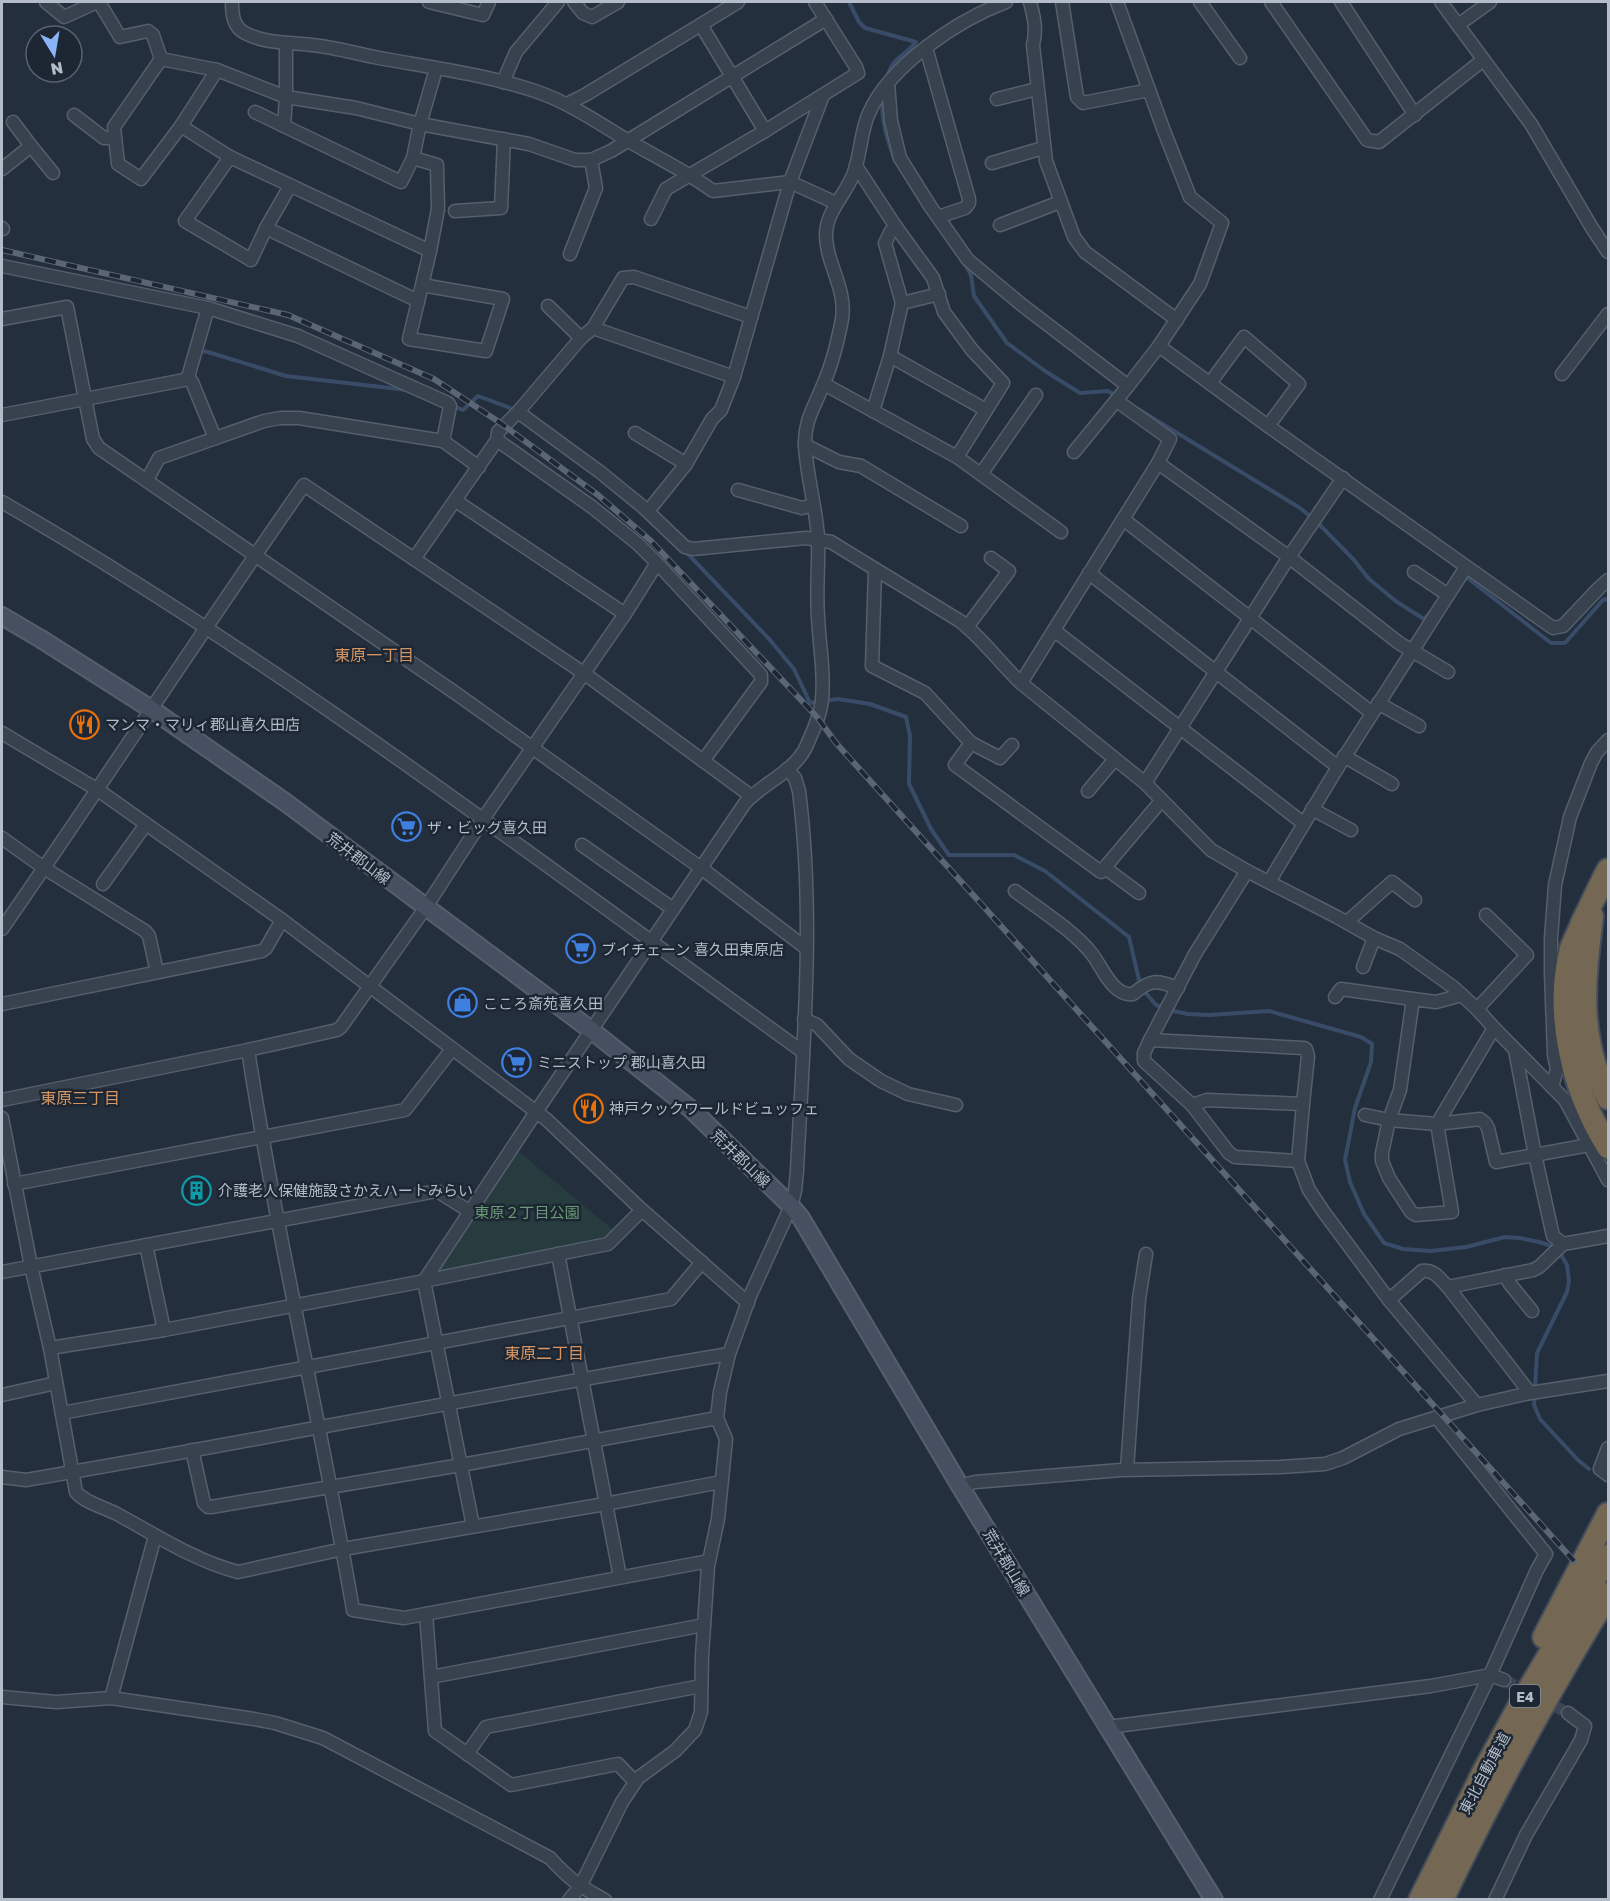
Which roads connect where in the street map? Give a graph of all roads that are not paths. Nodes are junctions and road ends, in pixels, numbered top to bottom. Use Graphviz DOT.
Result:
graph roads {
  1 [pos="46,2"];
  2 [pos="98,2"];
  3 [pos="232,2"];
  4 [pos="429,2"];
  5 [pos="489,2"];
  6 [pos="558,2"];
  7 [pos="574,2"];
  8 [pos="618,2"];
  9 [pos="738,2"];
  10 [pos="815,2"];
  11 [pos="1006,2"];
  12 [pos="1030,2"];
  13 [pos="1062,2"];
  14 [pos="1117,2"];
  15 [pos="1200,2"];
  16 [pos="1271,2"];
  17 [pos="1341,2"];
  18 [pos="1441,2"];
  19 [pos="1490,2"];
  20 [pos="826,19"];
  21 [pos="701,24"];
  22 [pos="1458,25"];
  23 [pos="286,43"];
  24 [pos="926,48"];
  25 [pos="1240,58"];
  26 [pos="161,59"];
  27 [pos="1483,60"];
  28 [pos="436,69"];
  29 [pos="217,70"];
  30 [pos="732,77"];
  31 [pos="503,82"];
  32 [pos="888,83"];
  33 [pos="1037,89"];
  34 [pos="1149,90"];
  35 [pos="823,95"];
  36 [pos="286,97"];
  37 [pos="997,99"];
  38 [pos="567,104"];
  39 [pos="255,112"];
  40 [pos="74,115"];
  41 [pos="1415,115"];
  42 [pos="13,122"];
  43 [pos="420,124"];
  44 [pos="181,126"];
  45 [pos="284,126"];
  46 [pos="765,131"];
  47 [pos="116,138"];
  48 [pos="504,140"];
  49 [pos="627,140"];
  50 [pos="31,146"];
  51 [pos="1044,148"];
  52 [pos="230,157"];
  53 [pos="413,158"];
  54 [pos="591,160"];
  55 [pos="992,163"];
  56 [pos="856,166"];
  57 [pos="2,169"];
  58 [pos="53,173"];
  59 [pos="691,175"];
  60 [pos="790,182"];
  61 [pos="290,186"];
  62 [pos="1060,202"];
  63 [pos="836,203"];
  64 [pos="455,211"];
  65 [pos="938,217"];
  66 [pos="651,219"];
  67 [pos="1000,225"];
  68 [pos="896,227"];
  69 [pos="266,228"];
  70 [pos="430,251"];
  71 [pos="1608,252"];
  72 [pos="570,254"];
  73 [pos="2,266"];
  74 [pos="422,285"];
  75 [pos="939,294"];
  76 [pos="418,301"];
  77 [pos="902,303"];
  78 [pos="548,306"];
  79 [pos="208,308"];
  80 [pos="1608,314"];
  81 [pos="751,316"];
  82 [pos="2,319"];
  83 [pos="1177,320"];
  84 [pos="593,328"];
  85 [pos="581,338"];
  86 [pos="1159,346"];
  87 [pos="890,356"];
  88 [pos="1563,374"];
  89 [pos="188,377"];
  90 [pos="734,377"];
  91 [pos="1210,383"];
  92 [pos="824,384"];
  93 [pos="1128,386"];
  94 [pos="1036,395"];
  95 [pos="86,398"];
  96 [pos="1117,401"];
  97 [pos="986,410"];
  98 [pos="873,411"];
  99 [pos="518,412"];
  100 [pos="2,415"];
  101 [pos="1268,426"];
  102 [pos="635,433"];
  103 [pos="215,438"];
  104 [pos="497,440"];
  105 [pos="443,441"];
  106 [pos="805,446"];
  107 [pos="1074,452"];
  108 [pos="957,457"];
  109 [pos="686,464"];
  110 [pos="1158,464"];
  111 [pos="479,467"];
  112 [pos="981,474"];
  113 [pos="1343,478"];
  114 [pos="147,480"];
  115 [pos="738,490"];
  116 [pos="456,501"];
  117 [pos="2,502"];
  118 [pos="653,505"];
  119 [pos="813,505"];
  120 [pos="1123,519"];
  121 [pos="961,526"];
  122 [pos="1060,532"];
  123 [pos="818,539"];
  124 [pos="255,555"];
  125 [pos="1289,557"];
  126 [pos="991,558"];
  127 [pos="414,559"];
  128 [pos="657,562"];
  129 [pos="1466,567"];
  130 [pos="875,570"];
  131 [pos="1414,572"];
  132 [pos="1089,573"];
  133 [pos="1608,580"];
  134 [pos="1448,595"];
  135 [pos="625,614"];
  136 [pos="2,616"];
  137 [pos="1252,618"];
  138 [pos="207,627"];
  139 [pos="967,627"];
  140 [pos="1055,630"];
  141 [pos="1412,650"];
  142 [pos="1217,671"];
  143 [pos="1448,672"];
  144 [pos="585,674"];
  145 [pos="1021,683"];
  146 [pos="1375,708"];
  147 [pos="151,709"];
  148 [pos="1419,726"];
  149 [pos="1181,728"];
  150 [pos="2,733"];
  151 [pos="1608,741"];
  152 [pos="971,742"];
  153 [pos="1012,745"];
  154 [pos="533,749"];
  155 [pos="1115,759"];
  156 [pos="703,761"];
  157 [pos="1341,761"];
  158 [pos="788,769"];
  159 [pos="1145,783"];
  160 [pos="1392,784"];
  161 [pos="98,790"];
  162 [pos="1088,791"];
  163 [pos="751,796"];
  164 [pos="1161,801"];
  165 [pos="1312,809"];
  166 [pos="483,819"];
  167 [pos="1303,823"];
  168 [pos="146,824"];
  169 [pos="1351,830"];
  170 [pos="2,838"];
  171 [pos="582,845"];
  172 [pos="44,868"];
  173 [pos="700,868"];
  174 [pos="1105,868"];
  175 [pos="1608,870"];
  176 [pos="1247,871"];
  177 [pos="1269,882"];
  178 [pos="103,884"];
  179 [pos="1016,891"];
  180 [pos="1139,893"];
  181 [pos="1595,897"];
  182 [pos="1415,900"];
  183 [pos="426,907"];
  184 [pos="673,909"];
  185 [pos="1486,915"];
  186 [pos="282,920"];
  187 [pos="1347,922"];
  188 [pos="2,929"];
  189 [pos="1374,938"];
  190 [pos="651,942"];
  191 [pos="806,948"];
  192 [pos="1363,967"];
  193 [pos="157,972"];
  194 [pos="370,988"];
  195 [pos="1178,988"];
  196 [pos="1462,995"];
  197 [pos="1335,997"];
  198 [pos="1413,999"];
  199 [pos="2,1004"];
  200 [pos="1477,1009"];
  201 [pos="804,1019"];
  202 [pos="1494,1028"];
  203 [pos="591,1030"];
  204 [pos="1150,1040"];
  205 [pos="452,1049"];
  206 [pos="248,1050"];
  207 [pos="1515,1050"];
  208 [pos="803,1052"];
  209 [pos="1552,1087"];
  210 [pos="1608,1098"];
  211 [pos="2,1100"];
  212 [pos="1303,1104"];
  213 [pos="1192,1105"];
  214 [pos="956,1106"];
  215 [pos="536,1112"];
  216 [pos="1365,1115"];
  217 [pos="2,1118"];
  218 [pos="1389,1120"];
  219 [pos="1437,1124"];
  220 [pos="262,1137"];
  221 [pos="1599,1146"];
  222 [pos="1535,1155"];
  223 [pos="1298,1161"];
  224 [pos="1608,1180"];
  225 [pos="14,1184"];
  226 [pos="791,1206"];
  227 [pos="642,1210"];
  228 [pos="469,1211"];
  229 [pos="278,1220"];
  230 [pos="1608,1236"];
  231 [pos="1563,1244"];
  232 [pos="146,1245"];
  233 [pos="558,1254"];
  234 [pos="1146,1254"];
  235 [pos="702,1262"];
  236 [pos="31,1266"];
  237 [pos="2,1272"];
  238 [pos="1505,1275"];
  239 [pos="424,1281"];
  240 [pos="1448,1287"];
  241 [pos="1389,1300"];
  242 [pos="748,1303"];
  243 [pos="295,1306"];
  244 [pos="1532,1311"];
  245 [pos="570,1318"];
  246 [pos="164,1330"];
  247 [pos="438,1343"];
  248 [pos="50,1348"];
  249 [pos="729,1354"];
  250 [pos="307,1368"];
  251 [pos="582,1379"];
  252 [pos="1608,1381"];
  253 [pos="57,1383"];
  254 [pos="1530,1393"];
  255 [pos="2,1395"];
  256 [pos="449,1405"];
  257 [pos="1477,1405"];
  258 [pos="62,1413"];
  259 [pos="717,1418"];
  260 [pos="1437,1418"];
  261 [pos="320,1427"];
  262 [pos="593,1441"];
  263 [pos="1608,1448"];
  264 [pos="192,1450"];
  265 [pos="461,1465"];
  266 [pos="1127,1470"];
  267 [pos="73,1472"];
  268 [pos="2,1476"];
  269 [pos="1608,1476"];
  270 [pos="721,1482"];
  271 [pos="960,1486"];
  272 [pos="330,1487"];
  273 [pos="605,1504"];
  274 [pos="1608,1514"];
  275 [pos="474,1526"];
  276 [pos="155,1536"];
  277 [pos="343,1549"];
  278 [pos="1608,1556"];
  279 [pos="710,1561"];
  280 [pos="620,1577"];
  281 [pos="1608,1594"];
  282 [pos="426,1614"];
  283 [pos="1608,1624"];
  284 [pos="704,1625"];
  285 [pos="1490,1675"];
  286 [pos="431,1677"];
  287 [pos="1504,1680"];
  288 [pos="701,1686"];
  289 [pos="2,1697"];
  290 [pos="111,1698"];
  291 [pos="1568,1713"];
  292 [pos="1108,1727"];
  293 [pos="467,1754"];
  294 [pos="635,1782"];
  295 [pos="1459,1842"];
  296 [pos="580,1887"];
  297 [pos="569,1899"];
  298 [pos="605,1899"];
  299 [pos="1214,1899"];
  300 [pos="1380,1899"];
  301 [pos="1420,1899"];
  302 [pos="1442,1899"];
  303 [pos="1495,1899"];
  1 -- 2 [label="street"];
  2 -- 26 [label="street"];
  3 -- 23 [label="street"];
  4 -- 5 [label="street"];
  6 -- 31 [label="street"];
  7 -- 8 [label="street"];
  9 -- 21 [label="street"];
  10 -- 20 [label="street"];
  11 -- 24 [label="street"];
  12 -- 33 [label="street"];
  13 -- 34 [label="street"];
  14 -- 34 [label="street"];
  15 -- 25 [label="street"];
  16 -- 41 [label="street"];
  17 -- 41 [label="street"];
  18 -- 22 [label="street"];
  19 -- 22 [label="street"];
  20 -- 30 [label="street"];
  20 -- 35 [label="street"];
  21 -- 30 [label="street"];
  21 -- 38 [label="street"];
  22 -- 27 [label="street"];
  23 -- 28 [label="street"];
  23 -- 36 [label="street"];
  24 -- 32 [label="street"];
  24 -- 65 [label="street"];
  26 -- 29 [label="street"];
  26 -- 47 [label="street"];
  27 -- 41 [label="street"];
  27 -- 71 [label="street"];
  28 -- 31 [label="street"];
  28 -- 43 [label="street"];
  29 -- 36 [label="street"];
  29 -- 44 [label="street"];
  30 -- 46 [label="street"];
  30 -- 49 [label="street"];
  31 -- 38 [label="street"];
  32 -- 56 [label="street"];
  32 -- 65 [label="street"];
  33 -- 37 [label="street"];
  33 -- 51 [label="street"];
  34 -- 83 [label="street"];
  35 -- 46 [label="street"];
  35 -- 60 [label="street"];
  36 -- 43 [label="street"];
  36 -- 45 [label="street"];
  38 -- 49 [label="street"];
  39 -- 45 [label="street"];
  40 -- 47 [label="street"];
  42 -- 50 [label="street"];
  43 -- 48 [label="street"];
  43 -- 53 [label="street"];
  44 -- 47 [label="street"];
  44 -- 52 [label="street"];
  45 -- 53 [label="street"];
  46 -- 59 [label="street"];
  48 -- 54 [label="street"];
  48 -- 64 [label="street"];
  49 -- 54 [label="street"];
  49 -- 59 [label="street"];
  50 -- 57 [label="street"];
  50 -- 58 [label="street"];
  51 -- 55 [label="street"];
  51 -- 62 [label="street"];
  52 -- 61 [label="street"];
  52 -- 69 [label="street"];
  53 -- 70 [label="street"];
  54 -- 72 [label="street"];
  56 -- 63 [label="street"];
  56 -- 68 [label="street"];
  59 -- 60 [label="street"];
  59 -- 66 [label="street"];
  60 -- 63 [label="street"];
  60 -- 81 [label="street"];
  61 -- 69 [label="street"];
  61 -- 70 [label="street"];
  62 -- 67 [label="street"];
  62 -- 83 [label="street"];
  63 -- 92 [label="street"];
  65 -- 93 [label="street"];
  68 -- 75 [label="street"];
  68 -- 77 [label="street"];
  69 -- 76 [label="street"];
  70 -- 74 [label="street"];
  73 -- 79 [label="street"];
  74 -- 76 [label="street"];
  74 -- 76 [label="street"];
  75 -- 77 [label="street"];
  75 -- 97 [label="street"];
  77 -- 87 [label="street"];
  78 -- 85 [label="street"];
  79 -- 89 [label="street"];
  79 -- 105 [label="street"];
  80 -- 88 [label="street"];
  81 -- 84 [label="street"];
  81 -- 90 [label="street"];
  82 -- 95 [label="street"];
  83 -- 86 [label="street"];
  84 -- 85 [label="street"];
  84 -- 90 [label="street"];
  85 -- 99 [label="street"];
  86 -- 91 [label="street"];
  86 -- 93 [label="street"];
  87 -- 97 [label="street"];
  87 -- 98 [label="street"];
  89 -- 95 [label="street"];
  89 -- 103 [label="street"];
  90 -- 109 [label="street"];
  91 -- 101 [label="street"];
  91 -- 101 [label="street"];
  92 -- 98 [label="street"];
  92 -- 106 [label="street"];
  93 -- 96 [label="street"];
  94 -- 112 [label="street"];
  95 -- 100 [label="street"];
  95 -- 114 [label="street"];
  96 -- 107 [label="street"];
  96 -- 110 [label="street"];
  97 -- 108 [label="street"];
  98 -- 108 [label="street"];
  99 -- 104 [label="street"];
  99 -- 123 [label="street"];
  101 -- 113 [label="street"];
  102 -- 109 [label="street"];
  103 -- 105 [label="street"];
  103 -- 114 [label="street"];
  104 -- 111 [label="street"];
  104 -- 128 [label="street"];
  105 -- 111 [label="street"];
  106 -- 119 [label="street"];
  106 -- 121 [label="street"];
  108 -- 112 [label="street"];
  109 -- 118 [label="street"];
  110 -- 120 [label="street"];
  110 -- 125 [label="street"];
  111 -- 116 [label="street"];
  112 -- 122 [label="street"];
  113 -- 125 [label="street"];
  113 -- 129 [label="street"];
  114 -- 124 [label="street"];
  115 -- 119 [label="street"];
  116 -- 127 [label="street"];
  116 -- 135 [label="street"];
  117 -- 138 [label="street"];
  119 -- 123 [label="street"];
  120 -- 132 [label="street"];
  120 -- 137 [label="street"];
  123 -- 130 [label="street"];
  123 -- 158 [label="street"];
  124 -- 127 [label="street"];
  124 -- 138 [label="street"];
  124 -- 154 [label="street"];
  125 -- 137 [label="street"];
  125 -- 141 [label="street"];
  126 -- 139 [label="street"];
  127 -- 144 [label="street"];
  128 -- 135 [label="street"];
  128 -- 156 [label="street"];
  129 -- 133 [label="street"];
  129 -- 134 [label="street"];
  130 -- 139 [label="street"];
  130 -- 152 [label="street"];
  131 -- 134 [label="street"];
  132 -- 140 [label="street"];
  132 -- 142 [label="street"];
  134 -- 141 [label="street"];
  135 -- 144 [label="street"];
  136 -- 147 [label="main road, 荒井郡山線"];
  137 -- 142 [label="street"];
  137 -- 146 [label="street"];
  138 -- 147 [label="street"];
  138 -- 166 [label="street"];
  139 -- 145 [label="street"];
  140 -- 145 [label="street"];
  140 -- 149 [label="street"];
  141 -- 143 [label="street"];
  141 -- 146 [label="street"];
  142 -- 149 [label="street"];
  142 -- 157 [label="street"];
  144 -- 154 [label="street"];
  144 -- 156 [label="street"];
  145 -- 155 [label="street"];
  146 -- 148 [label="street"];
  146 -- 157 [label="street"];
  147 -- 161 [label="street"];
  147 -- 183 [label="main road, 荒井郡山線"];
  149 -- 159 [label="street"];
  149 -- 167 [label="street"];
  150 -- 161 [label="street"];
  151 -- 209 [label="street"];
  152 -- 153 [label="street"];
  152 -- 174 [label="street"];
  154 -- 166 [label="street"];
  154 -- 173 [label="street"];
  155 -- 159 [label="street"];
  155 -- 162 [label="street"];
  156 -- 163 [label="street"];
  157 -- 160 [label="street"];
  157 -- 165 [label="street"];
  158 -- 163 [label="street"];
  158 -- 191 [label="street"];
  159 -- 164 [label="street"];
  161 -- 168 [label="street"];
  161 -- 172 [label="street"];
  163 -- 173 [label="street"];
  164 -- 174 [label="street"];
  164 -- 176 [label="street"];
  165 -- 167 [label="street"];
  165 -- 169 [label="street"];
  166 -- 183 [label="street"];
  166 -- 190 [label="street"];
  167 -- 177 [label="street"];
  168 -- 178 [label="street"];
  168 -- 186 [label="street"];
  170 -- 172 [label="street"];
  171 -- 184 [label="street"];
  172 -- 188 [label="street"];
  172 -- 193 [label="street"];
  173 -- 184 [label="street"];
  173 -- 191 [label="street"];
  174 -- 180 [label="street"];
  175 -- 181 [label="highway"];
  176 -- 177 [label="street"];
  176 -- 195 [label="street"];
  177 -- 187 [label="street"];
  179 -- 195 [label="street"];
  181 -- 210 [label="highway"];
  181 -- 221 [label="highway"];
  182 -- 187 [label="street"];
  183 -- 194 [label="street"];
  183 -- 203 [label="main road, 荒井郡山線"];
  184 -- 190 [label="street"];
  185 -- 200 [label="street"];
  186 -- 193 [label="street"];
  186 -- 194 [label="street"];
  187 -- 189 [label="street"];
  189 -- 192 [label="street"];
  189 -- 196 [label="street"];
  190 -- 203 [label="street"];
  190 -- 208 [label="street"];
  191 -- 201 [label="street"];
  193 -- 199 [label="street"];
  194 -- 205 [label="street"];
  194 -- 206 [label="street"];
  195 -- 204 [label="street"];
  196 -- 198 [label="street"];
  196 -- 200 [label="street"];
  197 -- 198 [label="street"];
  198 -- 218 [label="street"];
  200 -- 202 [label="street"];
  201 -- 208 [label="street"];
  201 -- 214 [label="street"];
  202 -- 207 [label="street"];
  202 -- 219 [label="street"];
  203 -- 215 [label="street"];
  203 -- 226 [label="main road, 荒井郡山線"];
  204 -- 212 [label="street"];
  204 -- 213 [label="street"];
  205 -- 215 [label="street"];
  205 -- 220 [label="street"];
  206 -- 211 [label="street"];
  206 -- 220 [label="street"];
  207 -- 209 [label="street"];
  207 -- 222 [label="street"];
  208 -- 226 [label="street"];
  209 -- 221 [label="street"];
  212 -- 213 [label="street"];
  212 -- 223 [label="street"];
  213 -- 223 [label="street"];
  215 -- 227 [label="street"];
  215 -- 228 [label="street"];
  216 -- 218 [label="street"];
  217 -- 225 [label="street"];
  218 -- 219 [label="street"];
  218 -- 219 [label="street"];
  219 -- 222 [label="street"];
  220 -- 225 [label="street"];
  220 -- 229 [label="street"];
  221 -- 222 [label="street"];
  221 -- 224 [label="street"];
  222 -- 231 [label="street"];
  223 -- 241 [label="street"];
  225 -- 236 [label="street"];
  226 -- 242 [label="street"];
  226 -- 271 [label="main road, 荒井郡山線"];
  227 -- 233 [label="street"];
  227 -- 235 [label="street"];
  228 -- 229 [label="street"];
  228 -- 239 [label="street"];
  229 -- 232 [label="street"];
  229 -- 243 [label="street"];
  230 -- 231 [label="street"];
  231 -- 238 [label="street"];
  232 -- 236 [label="street"];
  232 -- 246 [label="street"];
  233 -- 239 [label="street"];
  233 -- 245 [label="street"];
  234 -- 266 [label="street"];
  235 -- 242 [label="street"];
  235 -- 245 [label="street"];
  236 -- 237 [label="street"];
  236 -- 248 [label="street"];
  238 -- 240 [label="street"];
  238 -- 244 [label="street"];
  239 -- 243 [label="street"];
  239 -- 247 [label="street"];
  240 -- 241 [label="street"];
  240 -- 254 [label="street"];
  241 -- 257 [label="street"];
  242 -- 249 [label="street"];
  243 -- 246 [label="street"];
  243 -- 250 [label="street"];
  245 -- 247 [label="street"];
  245 -- 251 [label="street"];
  246 -- 248 [label="street"];
  247 -- 250 [label="street"];
  247 -- 256 [label="street"];
  248 -- 253 [label="street"];
  249 -- 251 [label="street"];
  249 -- 259 [label="street"];
  250 -- 258 [label="street"];
  250 -- 261 [label="street"];
  251 -- 256 [label="street"];
  251 -- 262 [label="street"];
  252 -- 254 [label="street"];
  253 -- 255 [label="street"];
  253 -- 258 [label="street"];
  254 -- 257 [label="street"];
  256 -- 261 [label="street"];
  256 -- 265 [label="street"];
  257 -- 260 [label="street"];
  258 -- 267 [label="street"];
  259 -- 262 [label="street"];
  259 -- 270 [label="street"];
  260 -- 266 [label="street"];
  260 -- 285 [label="street"];
  261 -- 264 [label="street"];
  261 -- 272 [label="street"];
  262 -- 265 [label="street"];
  262 -- 273 [label="street"];
  263 -- 269 [label="street"];
  264 -- 267 [label="street"];
  264 -- 272 [label="street"];
  265 -- 272 [label="street"];
  265 -- 275 [label="street"];
  266 -- 271 [label="street"];
  267 -- 268 [label="street"];
  267 -- 276 [label="street"];
  270 -- 273 [label="street"];
  270 -- 279 [label="street"];
  271 -- 292 [label="main road, 荒井郡山線"];
  272 -- 277 [label="street"];
  273 -- 275 [label="street"];
  273 -- 280 [label="street"];
  274 -- 295 [label="highway"];
  275 -- 277 [label="street"];
  276 -- 277 [label="street"];
  276 -- 290 [label="street"];
  277 -- 282 [label="street"];
  278 -- 295 [label="highway, 東北自動車道 / E4"];
  279 -- 280 [label="street"];
  279 -- 284 [label="street"];
  280 -- 282 [label="street"];
  281 -- 295 [label="highway, 東北自動車道 / E4"];
  282 -- 286 [label="street"];
  283 -- 295 [label="highway"];
  284 -- 286 [label="street"];
  284 -- 288 [label="street"];
  285 -- 287 [label="street"];
  285 -- 292 [label="street"];
  285 -- 300 [label="street"];
  286 -- 293 [label="street"];
  288 -- 293 [label="street"];
  288 -- 294 [label="street"];
  289 -- 290 [label="street"];
  290 -- 296 [label="street"];
  291 -- 303 [label="street"];
  292 -- 299 [label="main road, 荒井郡山線"];
  293 -- 294 [label="street"];
  294 -- 296 [label="street"];
  295 -- 301 [label="highway, 東北自動車道 / E4"];
  295 -- 302 [label="highway, 東北自動車道 / E4"];
  296 -- 297 [label="street"];
  296 -- 298 [label="street"];
}
